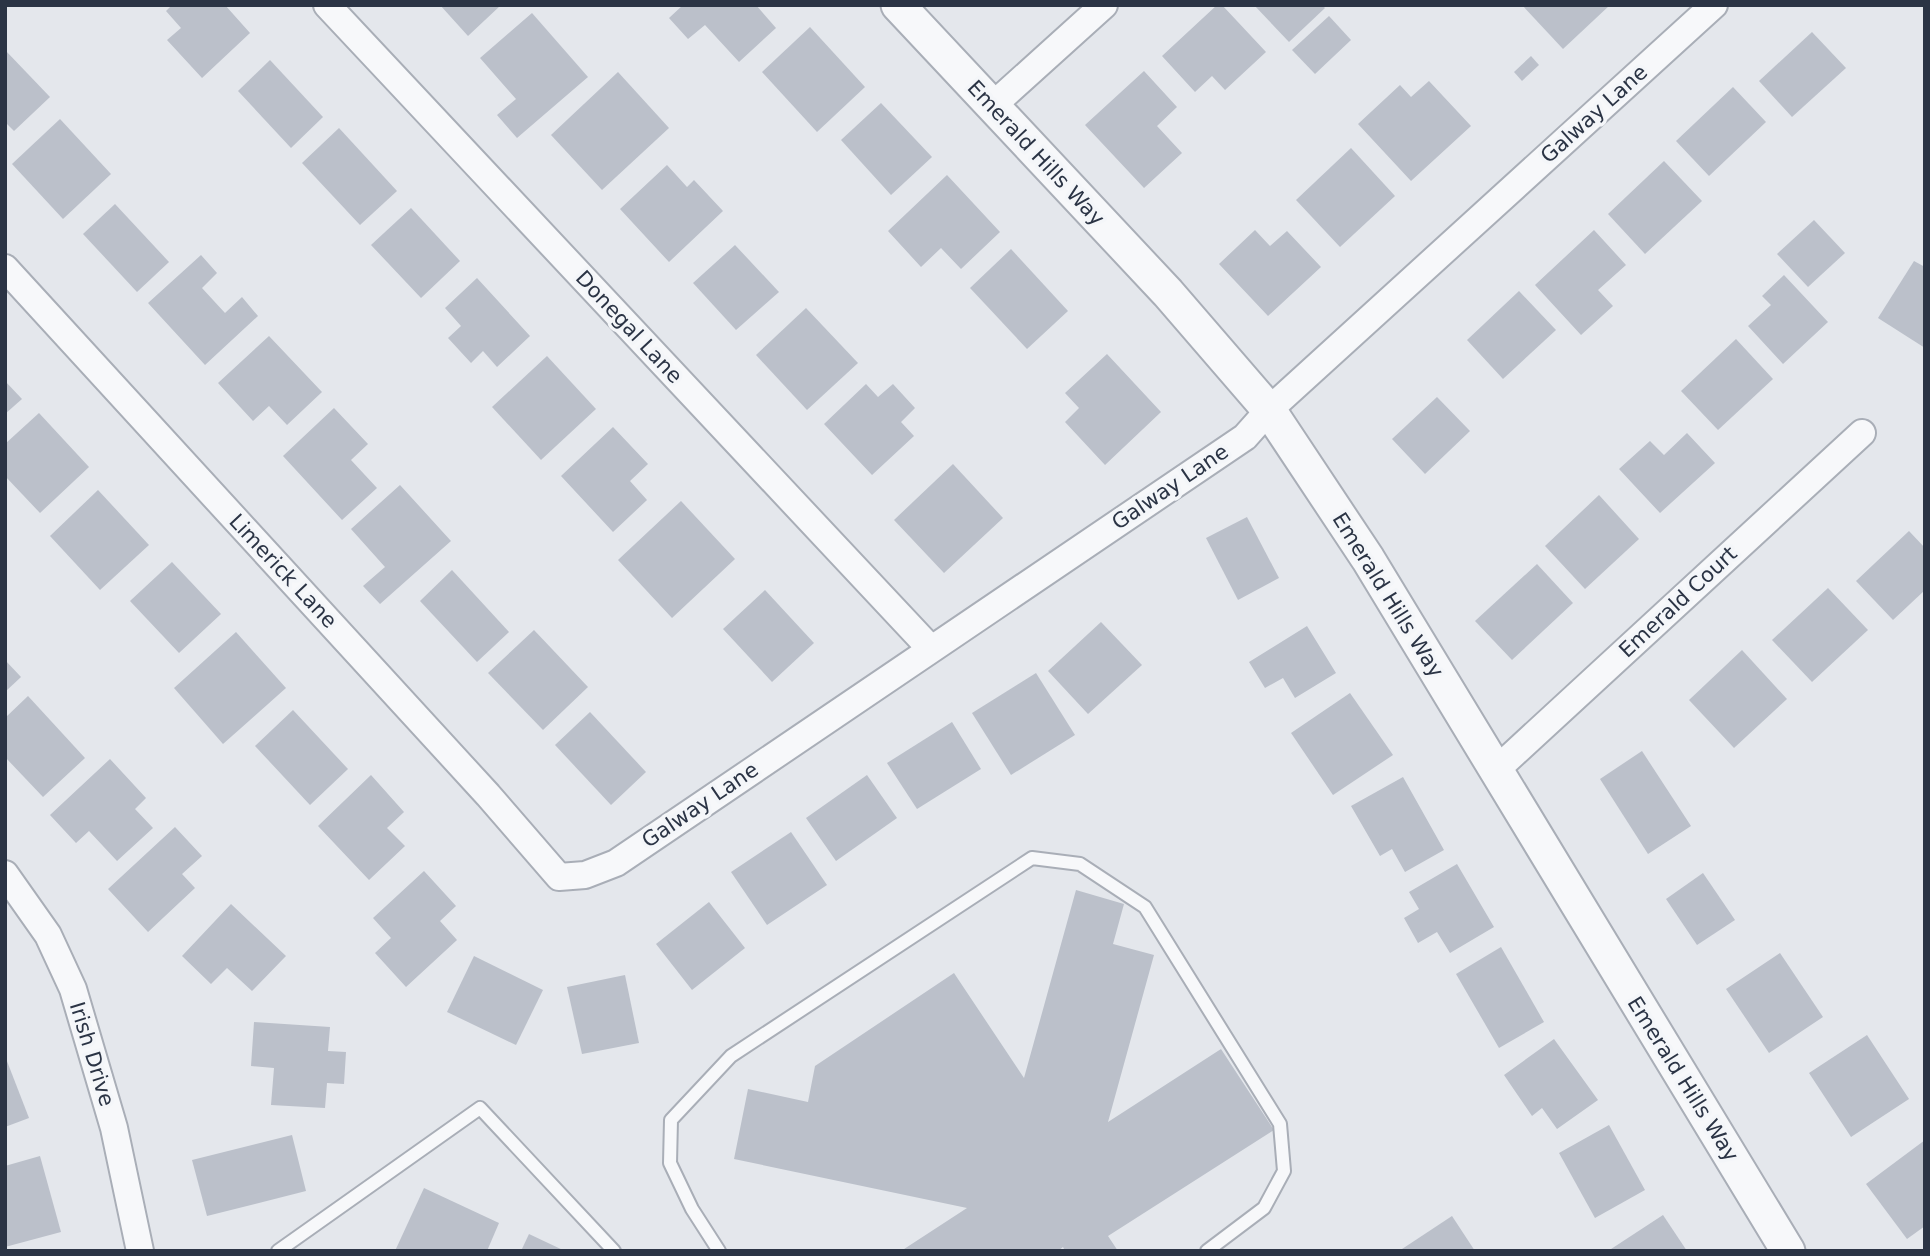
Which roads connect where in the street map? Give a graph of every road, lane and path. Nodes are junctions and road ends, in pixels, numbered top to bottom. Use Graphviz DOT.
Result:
graph roads {
  1 [pos="327,5"];
  2 [pos="898,5"];
  3 [pos="1104,5"];
  4 [pos="1714,5"];
  5 [pos="991,107"];
  6 [pos="5,268"];
  7 [pos="1269,410"];
  8 [pos="1862,433"];
  9 [pos="930,648"];
  10 [pos="1494,771"];
  11 [pos="5,874"];
  12 [pos="559,877"];
  13 [pos="140,1251"];
  14 [pos="278,1251"];
  15 [pos="614,1251"];
  16 [pos="719,1251"];
  17 [pos="1207,1251"];
  18 [pos="1788,1251"];
  1 -- 9 [label="street, Donegal Lane"];
  2 -- 5 [label="street, Emerald Hills Way"];
  3 -- 5 [label="street"];
  4 -- 7 [label="street, Galway Lane"];
  5 -- 7 [label="street, Emerald Hills Way"];
  6 -- 12 [label="street, Limerick Lane"];
  7 -- 9 [label="street, Galway Lane"];
  7 -- 10 [label="street, Emerald Hills Way"];
  8 -- 10 [label="street, Emerald Court"];
  9 -- 12 [label="street, Galway Lane"];
  10 -- 18 [label="street, Emerald Hills Way"];
  11 -- 13 [label="street, Irish Drive"];
  14 -- 15 [label="lane"];
  16 -- 17 [label="lane"];
}
